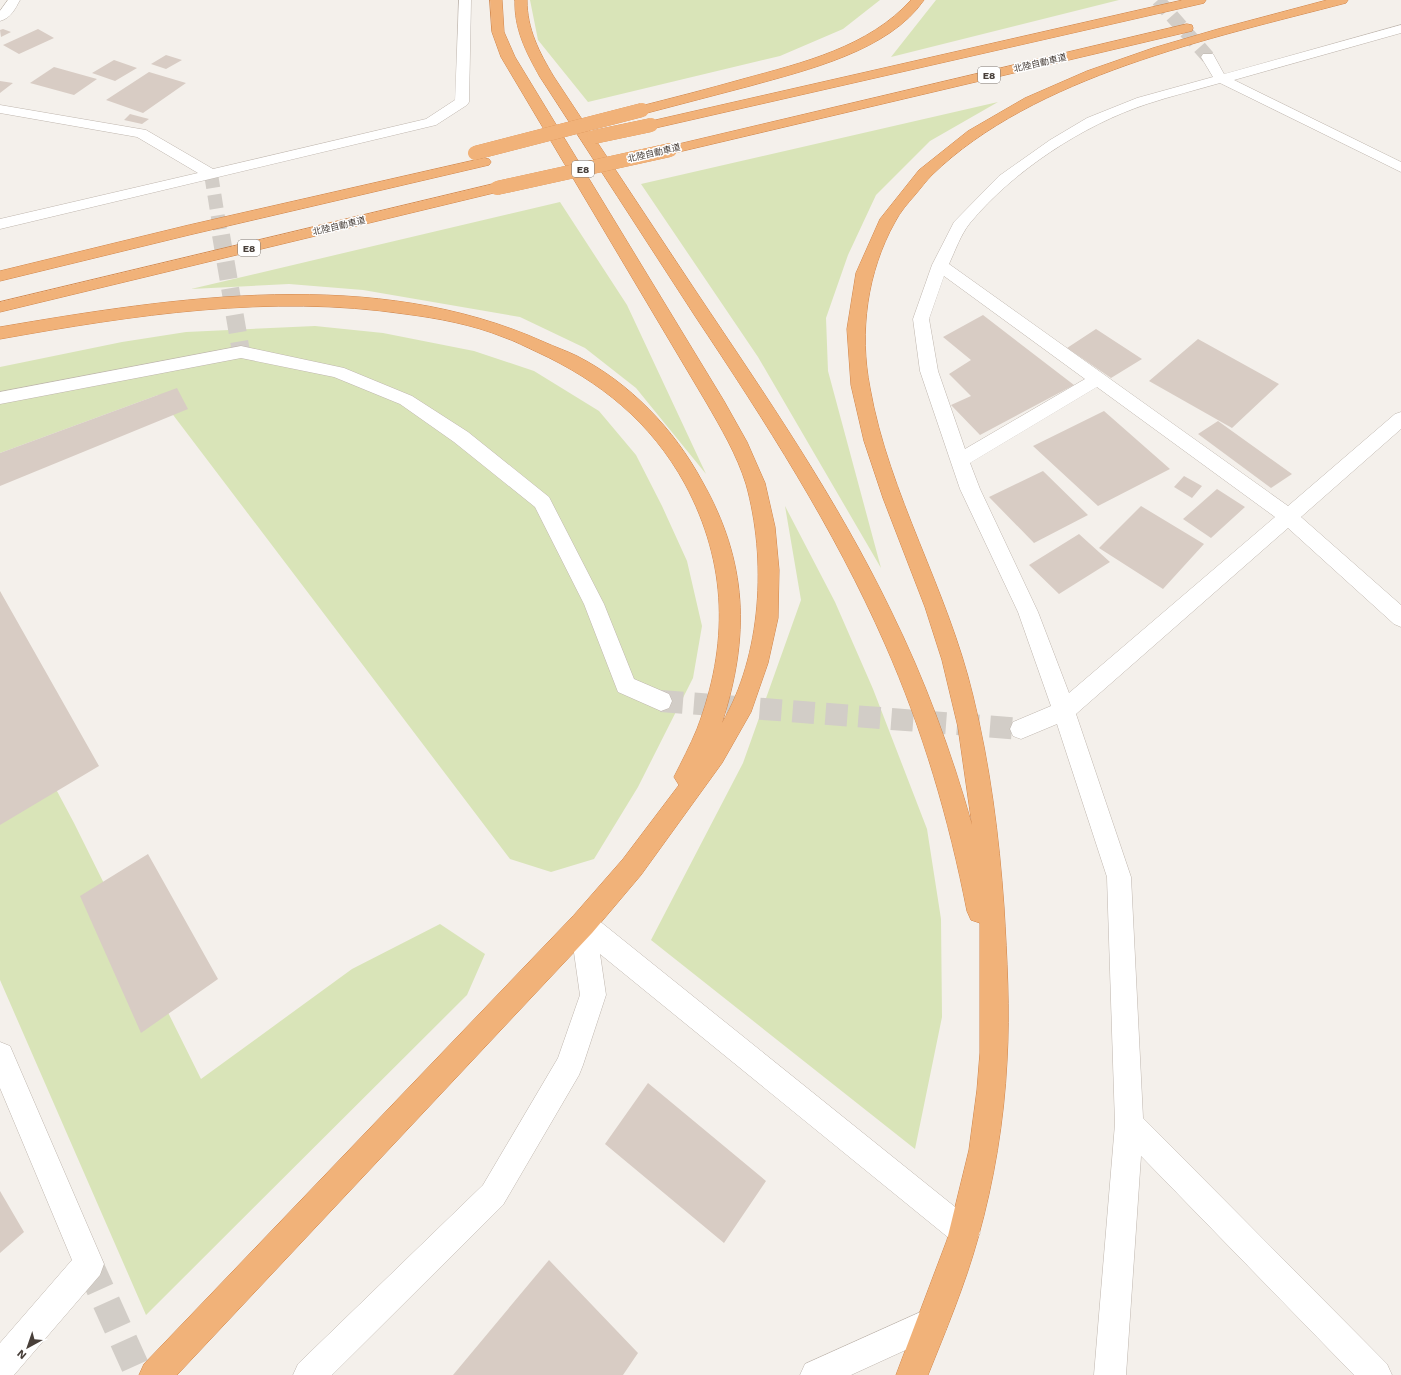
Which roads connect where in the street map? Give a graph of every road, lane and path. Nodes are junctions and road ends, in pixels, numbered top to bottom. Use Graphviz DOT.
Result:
graph roads {
  1 [pos="14,0"];
  2 [pos="465,0"];
  3 [pos="496,0"];
  4 [pos="522,0"];
  5 [pos="918,0"];
  6 [pos="1200,0"];
  7 [pos="1309,0"];
  8 [pos="1342,0"];
  9 [pos="0,17"];
  10 [pos="1401,29"];
  11 [pos="1208,56"];
  12 [pos="1220,78"];
  13 [pos="0,109"];
  14 [pos="479,157"];
  15 [pos="1401,168"];
  16 [pos="211,174"];
  17 [pos="0,224"];
  18 [pos="940,265"];
  19 [pos="0,276"];
  20 [pos="0,307"];
  21 [pos="0,332"];
  22 [pos="1098,379"];
  23 [pos="0,398"];
  24 [pos="1401,419"];
  25 [pos="961,460"];
  26 [pos="1288,516"];
  27 [pos="1401,618"];
  28 [pos="661,701"];
  29 [pos="1064,711"];
  30 [pos="1021,729"];
  31 [pos="632,867"];
  32 [pos="583,924"];
  33 [pos="994,982"];
  34 [pos="0,1056"];
  35 [pos="1129,1124"];
  36 [pos="965,1233"];
  37 [pos="934,1321"];
  38 [pos="0,1367"];
  39 [pos="155,1375"];
  40 [pos="309,1375"];
  41 [pos="816,1375"];
  42 [pos="912,1375"];
  43 [pos="1110,1375"];
  44 [pos="1376,1375"];
  1 -- 9 [label="street"];
  2 -- 16 [label="street"];
  3 -- 31 [label="highway"];
  4 -- 33 [label="highway"];
  5 -- 14 [label="highway, bridge"];
  6 -- 14 [label="highway, E8, bridge"];
  7 -- 20 [label="highway, 北陸自動車道 / E8, bridge"];
  8 -- 33 [label="highway"];
  10 -- 12 [label="street"];
  11 -- 12 [label="street"];
  12 -- 15 [label="street"];
  12 -- 18 [label="street"];
  13 -- 16 [label="street"];
  14 -- 19 [label="highway, E8"];
  16 -- 17 [label="street"];
  18 -- 22 [label="street"];
  18 -- 25 [label="street"];
  21 -- 31 [label="highway"];
  22 -- 25 [label="street"];
  22 -- 26 [label="street"];
  23 -- 28 [label="street"];
  24 -- 26 [label="street"];
  25 -- 29 [label="street"];
  26 -- 27 [label="street"];
  26 -- 29 [label="street"];
  29 -- 30 [label="street"];
  29 -- 35 [label="street"];
  31 -- 32 [label="highway"];
  32 -- 36 [label="street"];
  32 -- 39 [label="highway"];
  32 -- 40 [label="street"];
  33 -- 36 [label="highway"];
  34 -- 38 [label="street"];
  35 -- 43 [label="street"];
  35 -- 44 [label="street"];
  36 -- 37 [label="highway"];
  37 -- 41 [label="street"];
  37 -- 42 [label="highway"];
}
